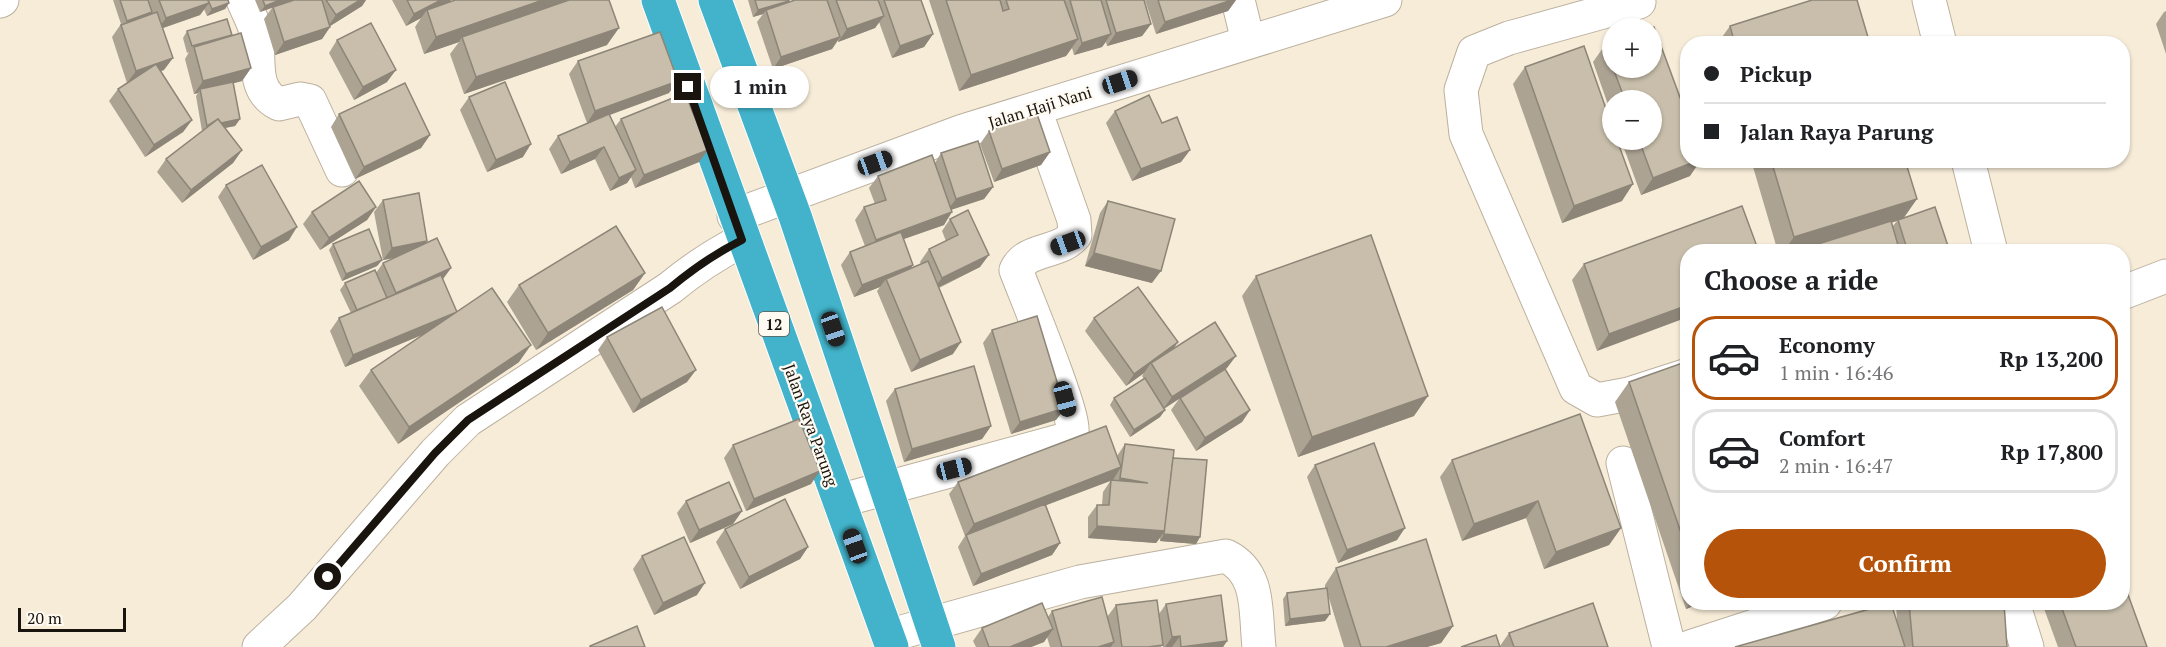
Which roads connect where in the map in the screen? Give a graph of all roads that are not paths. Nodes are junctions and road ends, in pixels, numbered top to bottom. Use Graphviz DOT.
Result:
graph roads {
  1 [pos="243,0"];
  2 [pos="657,0"];
  3 [pos="715,0"];
  4 [pos="1238,0"];
  5 [pos="1385,0"];
  6 [pos="1929,0"];
  7 [pos="1639,2"];
  8 [pos="1938,36"];
  9 [pos="1248,41"];
  10 [pos="1035,110"];
  11 [pos="1970,168"];
  12 [pos="342,170"];
  13 [pos="787,195"];
  14 [pos="738,228"];
  15 [pos="1989,244"];
  16 [pos="2166,276"];
  17 [pos="2130,290"];
  18 [pos="1680,378"];
  19 [pos="1623,463"];
  20 [pos="886,487"];
  21 [pos="839,501"];
  22 [pos="1804,610"];
  23 [pos="2015,610"];
  24 [pos="935,636"];
  25 [pos="890,641"];
  26 [pos="259,647"];
  27 [pos="1259,647"];
  28 [pos="1669,647"];
  29 [pos="1690,647"];
  30 [pos="2027,647"];
  1 -- 12 [label="street"];
  2 -- 14 [label="highway, Jalan Raya Parung / 12"];
  3 -- 13 [label="highway"];
  4 -- 9 [label="street"];
  5 -- 9 [label="street, Jalan Haji Nani"];
  6 -- 8 [label="street"];
  7 -- 18 [label="street"];
  9 -- 10 [label="street, Jalan Haji Nani"];
  10 -- 13 [label="street, Jalan Haji Nani"];
  10 -- 20 [label="street"];
  11 -- 15 [label="street"];
  13 -- 14 [label="street, Jalan Haji Nani"];
  13 -- 20 [label="highway"];
  14 -- 21 [label="highway, Jalan Raya Parung / 12"];
  14 -- 26 [label="street, Jalan Haji Nani"];
  16 -- 17 [label="street"];
  19 -- 28 [label="street"];
  20 -- 21 [label="street"];
  20 -- 24 [label="highway"];
  21 -- 25 [label="highway, Jalan Raya Parung / 12"];
  22 -- 29 [label="street"];
  23 -- 30 [label="street"];
  24 -- 25 [label="street"];
  24 -- 27 [label="street"];
}
